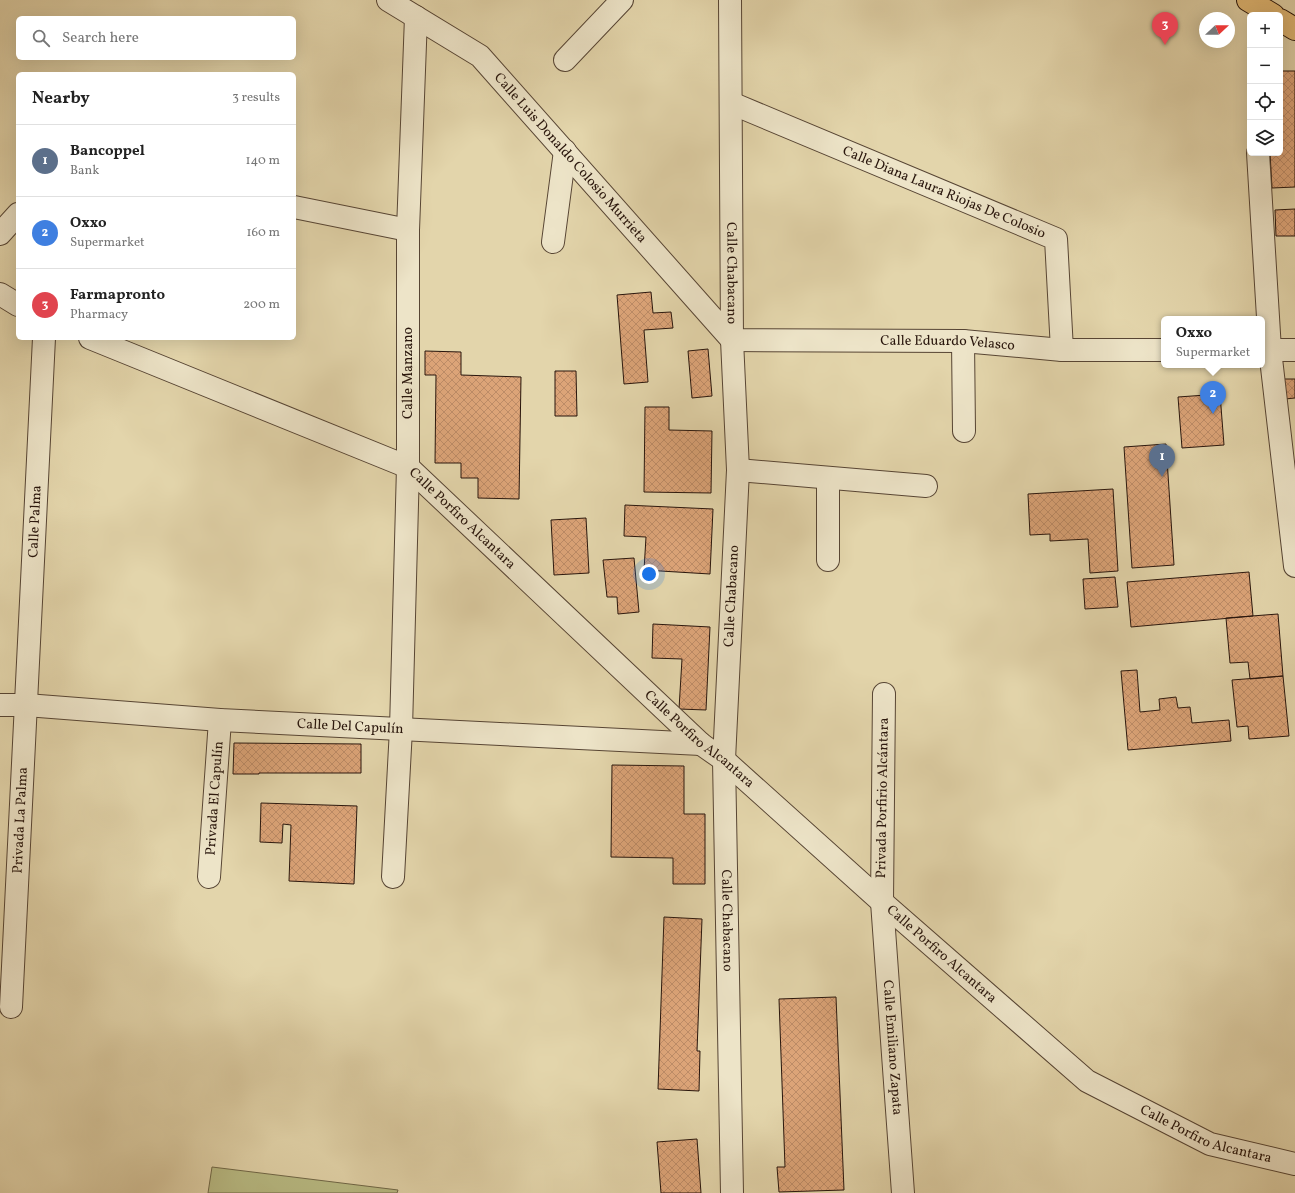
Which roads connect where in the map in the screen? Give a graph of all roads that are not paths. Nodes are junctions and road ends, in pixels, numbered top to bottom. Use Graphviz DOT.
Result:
graph roads {
  1 [pos="388,0"];
  2 [pos="622,0"];
  3 [pos="730,0"];
  4 [pos="1249,4"];
  5 [pos="1266,12"];
  6 [pos="416,17"];
  7 [pos="1283,22"];
  8 [pos="1295,29"];
  9 [pos="566,60"];
  10 [pos="731,103"];
  11 [pos="565,152"];
  12 [pos="1258,156"];
  13 [pos="296,207"];
  14 [pos="16,216"];
  15 [pos="408,230"];
  16 [pos="0,234"];
  17 [pos="553,242"];
  18 [pos="0,294"];
  19 [pos="16,303"];
  20 [pos="1265,316"];
  21 [pos="1265,325"];
  22 [pos="44,340"];
  23 [pos="95,340"];
  24 [pos="732,340"];
  25 [pos="963,340"];
  26 [pos="1062,350"];
  27 [pos="1161,350"];
  28 [pos="1266,350"];
  29 [pos="1295,350"];
  30 [pos="964,431"];
  31 [pos="408,467"];
  32 [pos="738,470"];
  33 [pos="828,478"];
  34 [pos="926,486"];
  35 [pos="828,560"];
  36 [pos="1295,566"];
  37 [pos="884,694"];
  38 [pos="0,705"];
  39 [pos="26,705"];
  40 [pos="220,720"];
  41 [pos="401,729"];
  42 [pos="701,744"];
  43 [pos="724,760"];
  44 [pos="210,877"];
  45 [pos="393,877"];
  46 [pos="882,902"];
  47 [pos="11,1007"];
  48 [pos="1295,1164"];
  49 [pos="732,1193"];
  50 [pos="903,1193"];
  1 -- 6 [label="street, Calle Luis Donaldo Colosio Murrieta"];
  2 -- 9 [label="street"];
  3 -- 10 [label="street, Calle Chabacano"];
  4 -- 5 [label="main road"];
  6 -- 11 [label="street, Calle Luis Donaldo Colosio Murrieta"];
  6 -- 15 [label="street, Calle Manzano"];
  7 -- 8 [label="main road"];
  10 -- 24 [label="street, Calle Chabacano"];
  10 -- 26 [label="street, Calle Diana Laura Riojas De Colosio"];
  11 -- 17 [label="street"];
  11 -- 24 [label="street, Calle Luis Donaldo Colosio Murrieta"];
  12 -- 20 [label="street"];
  13 -- 15 [label="street"];
  14 -- 16 [label="street"];
  15 -- 31 [label="street, Calle Manzano"];
  18 -- 19 [label="street"];
  21 -- 28 [label="street"];
  22 -- 39 [label="street, Calle Palma"];
  23 -- 31 [label="street, Calle Porfiro Alcantara"];
  24 -- 25 [label="street, Calle Eduardo Velasco"];
  24 -- 32 [label="street, Calle Chabacano"];
  25 -- 26 [label="street, Calle Eduardo Velasco"];
  25 -- 30 [label="street"];
  26 -- 27 [label="street, Calle Eduardo Velasco"];
  28 -- 29 [label="street"];
  28 -- 36 [label="street"];
  31 -- 41 [label="street, Calle Manzano"];
  31 -- 42 [label="street, Calle Porfiro Alcantara"];
  32 -- 33 [label="street"];
  32 -- 43 [label="street, Calle Chabacano"];
  33 -- 34 [label="street"];
  33 -- 35 [label="street"];
  37 -- 46 [label="street, Privada Porfirio Alcántara"];
  38 -- 39 [label="street, Calle Del Capulín"];
  39 -- 40 [label="street, Calle Del Capulín"];
  39 -- 47 [label="street, Privada La Palma"];
  40 -- 41 [label="street, Calle Del Capulín"];
  40 -- 44 [label="street, Privada El Capulín"];
  41 -- 42 [label="street, Calle Del Capulín"];
  41 -- 45 [label="street"];
  42 -- 43 [label="street, Calle Porfiro Alcantara"];
  43 -- 46 [label="street, Calle Porfiro Alcantara"];
  43 -- 49 [label="street, Calle Chabacano"];
  46 -- 48 [label="street, Calle Porfiro Alcantara"];
  46 -- 50 [label="street, Calle Emiliano Zapata"];
}
